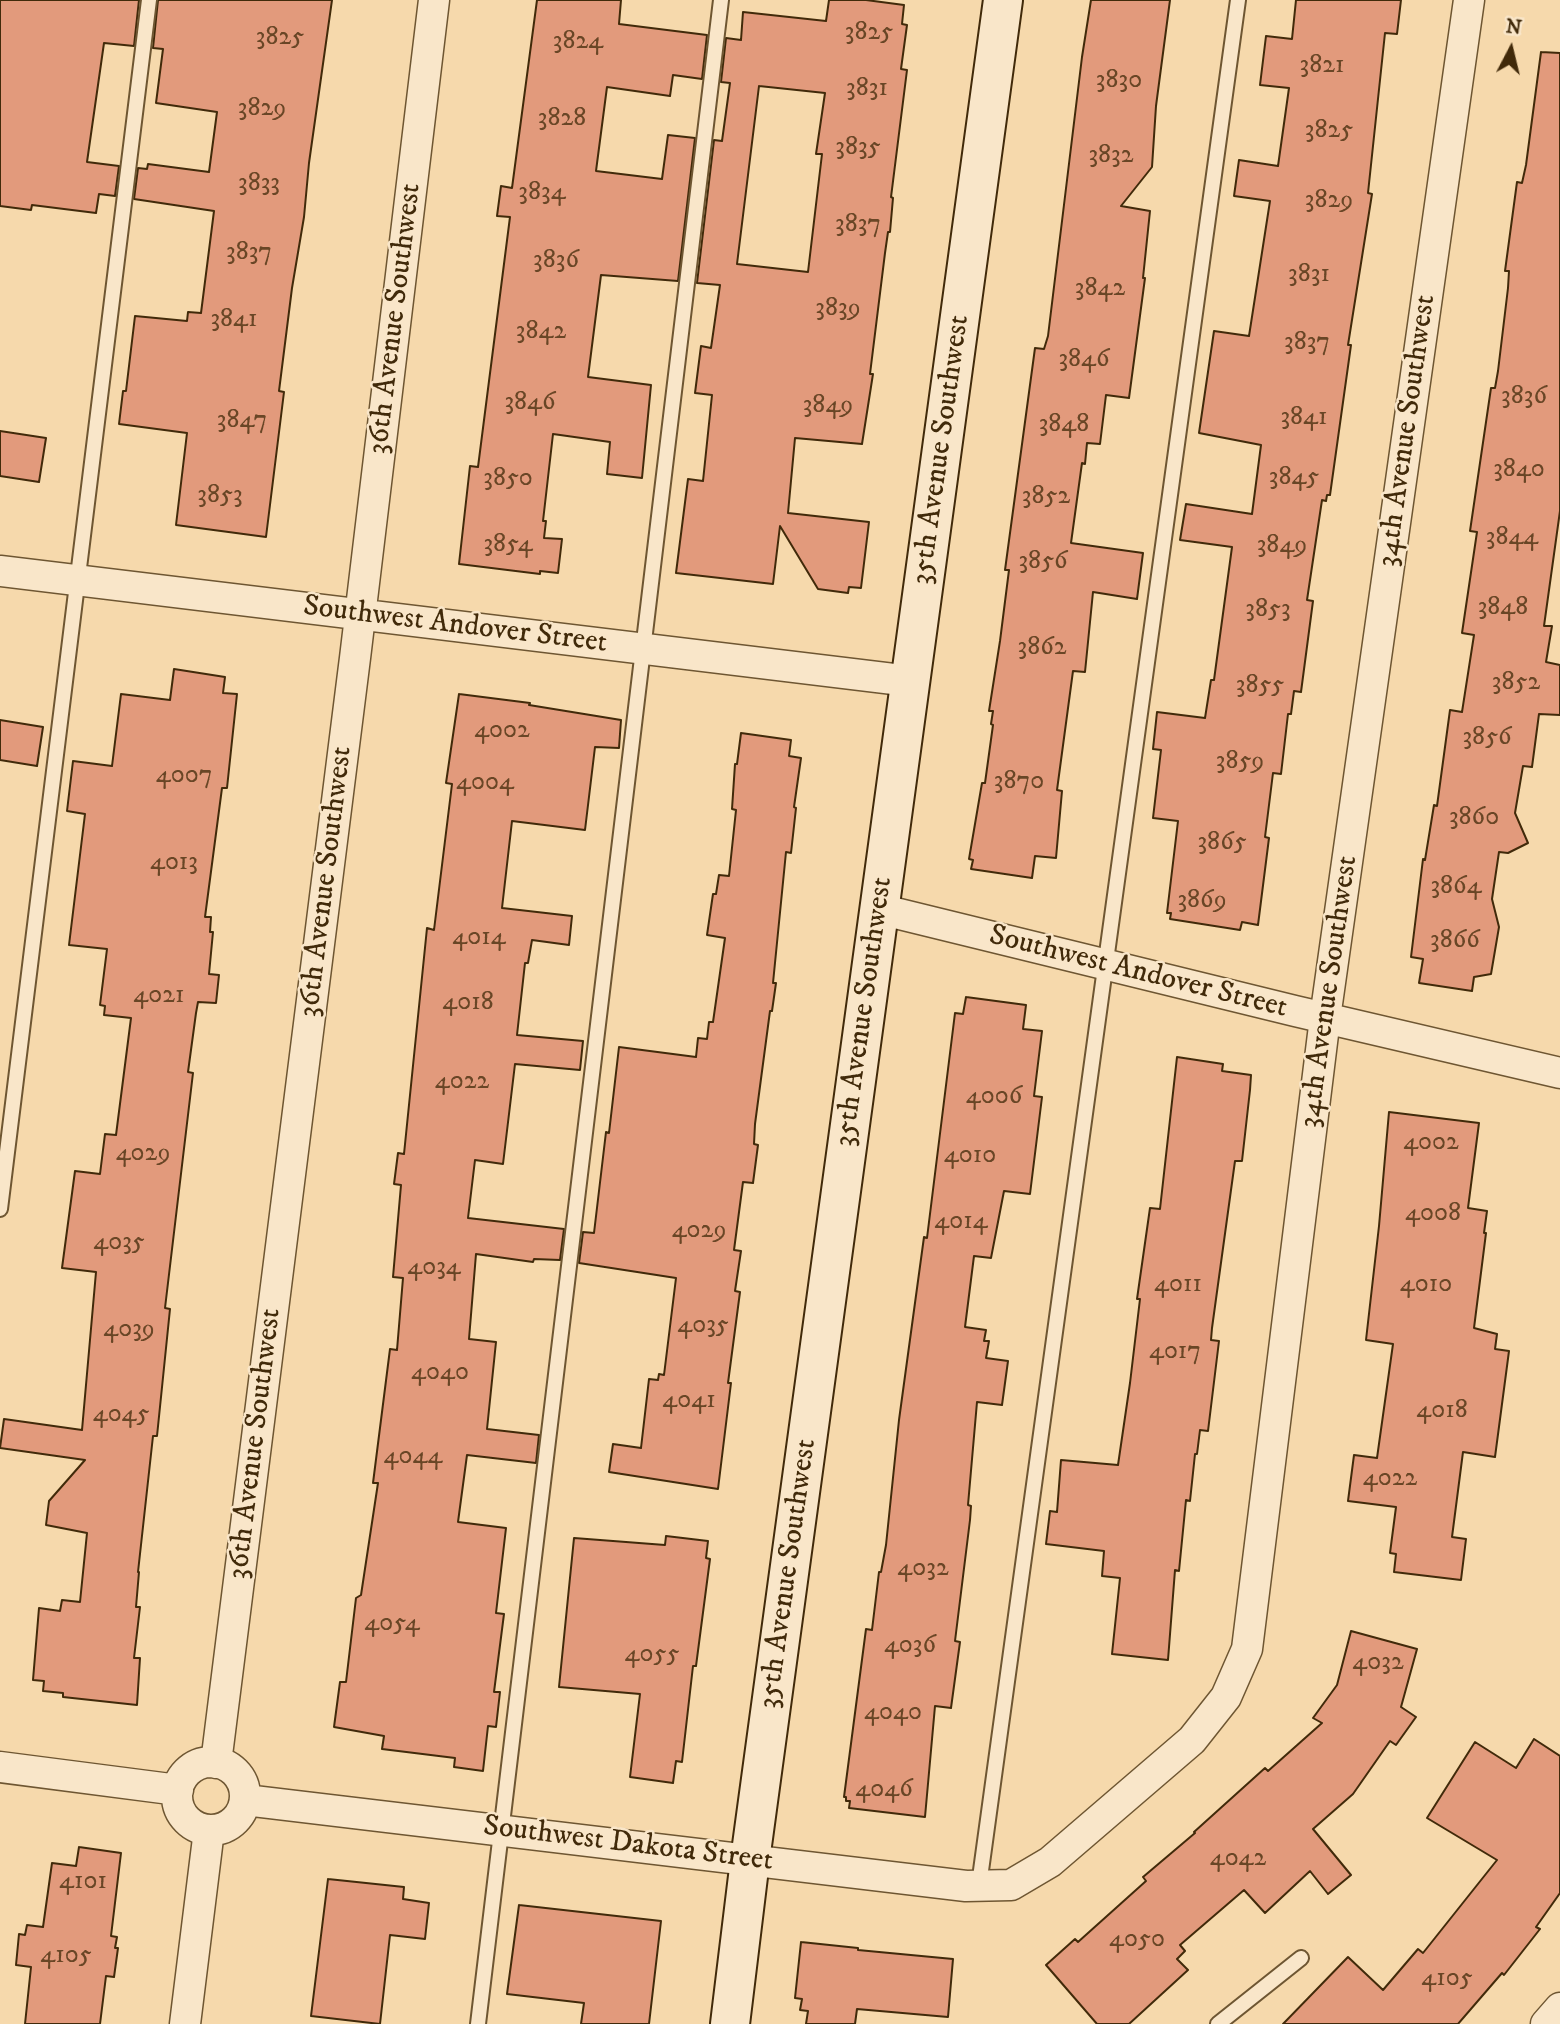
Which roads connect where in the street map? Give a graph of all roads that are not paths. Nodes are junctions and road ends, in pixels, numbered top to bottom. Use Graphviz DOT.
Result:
graph roads {
  1 [pos="149,0"];
  2 [pos="433,0"];
  3 [pos="721,0"];
  4 [pos="1003,0"];
  5 [pos="1238,0"];
  6 [pos="1469,0"];
  7 [pos="0,571"];
  8 [pos="78,581"];
  9 [pos="360,615"];
  10 [pos="643,649"];
  11 [pos="910,681"];
  12 [pos="879,909"];
  13 [pos="1105,964"];
  14 [pos="1325,1018"];
  15 [pos="1560,1073"];
  16 [pos="0,1209"];
  17 [pos="216,1763"];
  18 [pos="0,1768"];
  19 [pos="178,1790"];
  20 [pos="245,1800"];
  21 [pos="501,1829"];
  22 [pos="209,1830"];
  23 [pos="750,1860"];
  24 [pos="979,1885"];
  25 [pos="1011,1885"];
  26 [pos="1301,1958"];
  27 [pos="1560,2008"];
  28 [pos="185,2024"];
  29 [pos="478,2024"];
  30 [pos="730,2024"];
  31 [pos="1217,2024"];
  32 [pos="1546,2024"];
  1 -- 8 [label="lane"];
  2 -- 9 [label="street, 36th Avenue Southwest"];
  3 -- 10 [label="lane"];
  4 -- 11 [label="street, 35th Avenue Southwest"];
  5 -- 13 [label="lane"];
  6 -- 14 [label="street, 34th Avenue Southwest"];
  7 -- 8 [label="street, Southwest Andover Street"];
  8 -- 9 [label="street, Southwest Andover Street"];
  8 -- 16 [label="lane"];
  9 -- 10 [label="street, Southwest Andover Street"];
  9 -- 17 [label="street, 36th Avenue Southwest"];
  10 -- 11 [label="street, Southwest Andover Street"];
  10 -- 21 [label="lane"];
  11 -- 12 [label="street, 35th Avenue Southwest"];
  12 -- 13 [label="street, Southwest Andover Street"];
  12 -- 23 [label="street, 35th Avenue Southwest"];
  13 -- 14 [label="street, Southwest Andover Street"];
  13 -- 24 [label="lane"];
  14 -- 15 [label="street, Southwest Andover Street"];
  14 -- 25 [label="street, 34th Avenue Southwest"];
  17 -- 19 [label="street"];
  17 -- 20 [label="street"];
  18 -- 19 [label="street"];
  19 -- 22 [label="street"];
  20 -- 21 [label="street, Southwest Dakota Street"];
  20 -- 22 [label="street"];
  21 -- 23 [label="street, Southwest Dakota Street"];
  21 -- 29 [label="lane"];
  22 -- 28 [label="street"];
  23 -- 24 [label="street, Southwest Dakota Street"];
  23 -- 30 [label="street, 35th Avenue Southwest"];
  24 -- 25 [label="street, Southwest Dakota Street"];
  26 -- 31 [label="lane"];
  27 -- 32 [label="street"];
}
